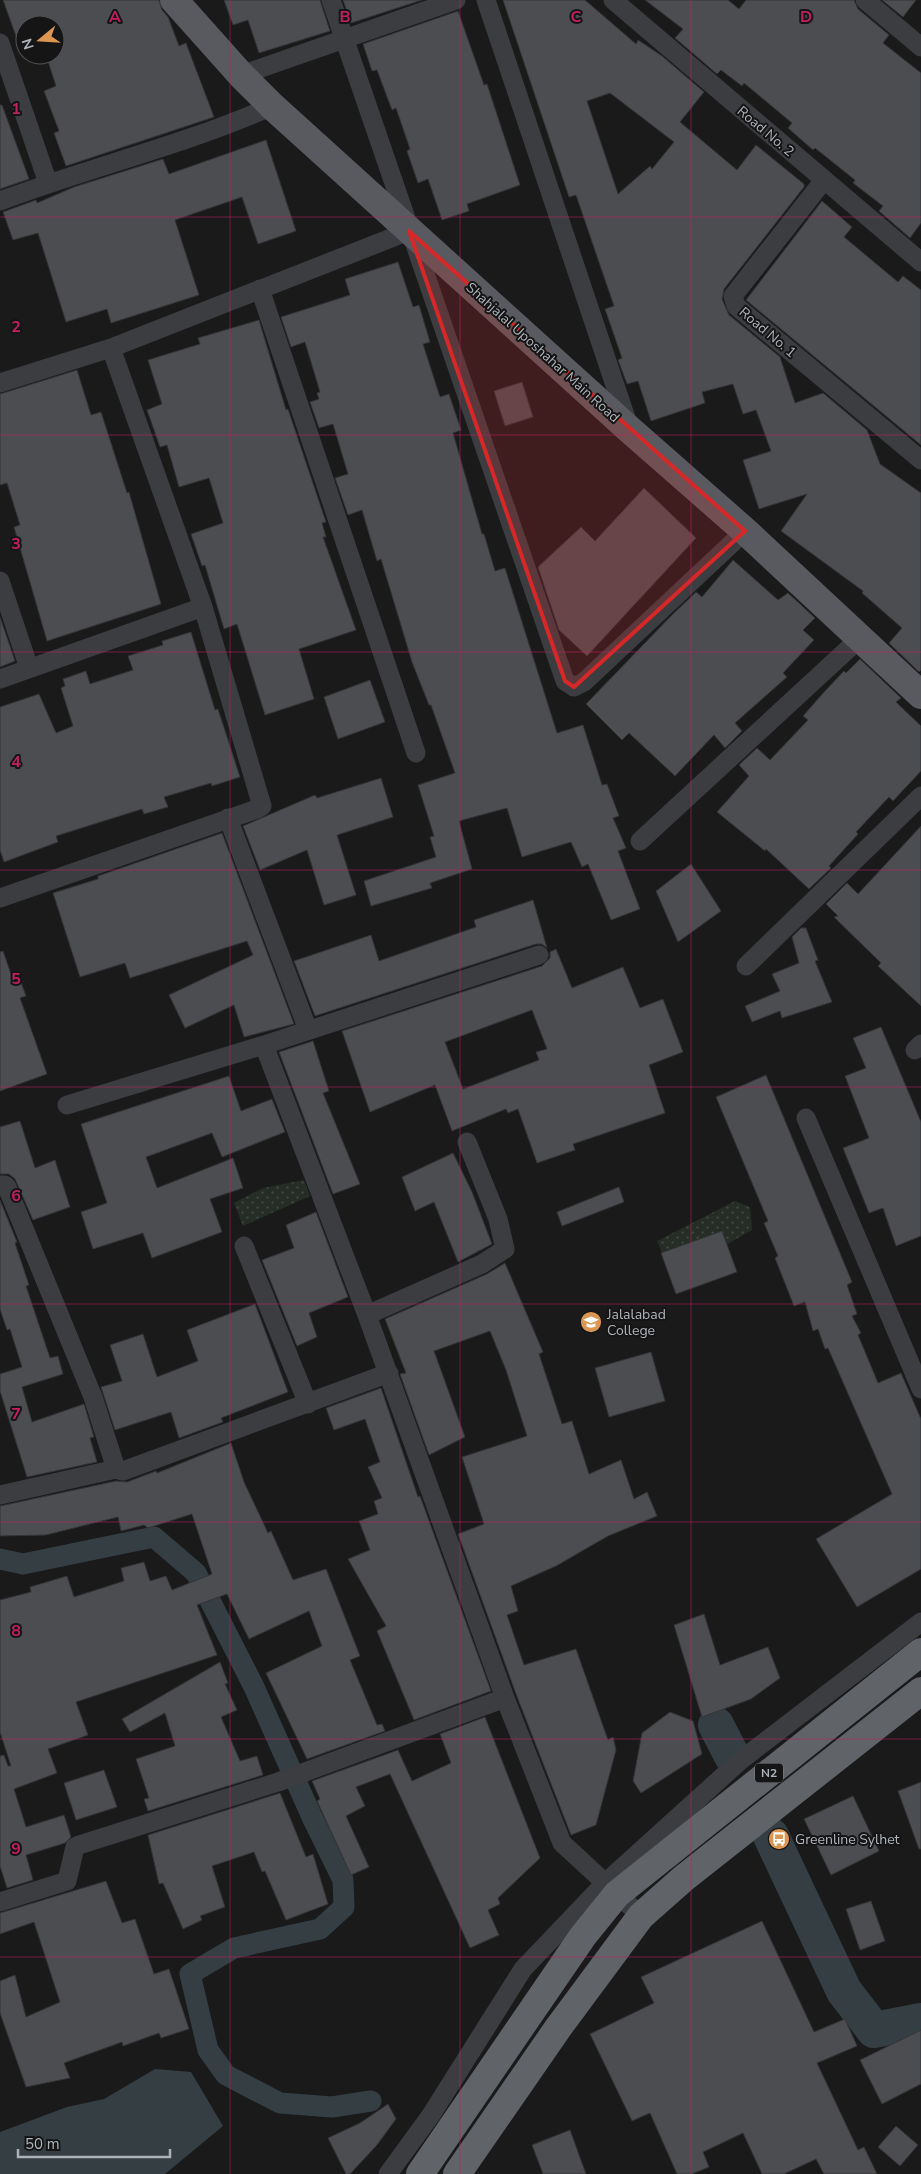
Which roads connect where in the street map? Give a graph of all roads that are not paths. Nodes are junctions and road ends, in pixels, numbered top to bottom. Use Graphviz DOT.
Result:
graph roads {
  1 [pos="174,0"];
  2 [pos="331,0"];
  3 [pos="456,0"];
  4 [pos="486,0"];
  5 [pos="612,0"];
  6 [pos="865,0"];
  7 [pos="344,39"];
  8 [pos="0,43"];
  9 [pos="921,47"];
  10 [pos="241,76"];
  11 [pos="272,106"];
  12 [pos="824,180"];
  13 [pos="48,183"];
  14 [pos="0,201"];
  15 [pos="409,230"];
  16 [pos="921,262"];
  17 [pos="260,289"];
  18 [pos="111,348"];
  19 [pos="0,383"];
  20 [pos="630,430"];
  21 [pos="921,460"];
  22 [pos="745,531"];
  23 [pos="0,581"];
  24 [pos="203,607"];
  25 [pos="859,638"];
  26 [pos="29,668"];
  27 [pos="0,679"];
  28 [pos="921,695"];
  29 [pos="416,753"];
  30 [pos="921,796"];
  31 [pos="228,818"];
  32 [pos="640,842"];
  33 [pos="0,898"];
  34 [pos="539,955"];
  35 [pos="746,966"];
  36 [pos="308,1030"];
  37 [pos="264,1045"];
  38 [pos="67,1104"];
  39 [pos="806,1118"];
  40 [pos="467,1142"];
  41 [pos="0,1185"];
  42 [pos="244,1246"];
  43 [pos="874,1281"];
  44 [pos="367,1315"];
  45 [pos="389,1373"];
  46 [pos="921,1373"];
  47 [pos="921,1389"];
  48 [pos="308,1404"];
  49 [pos="116,1468"];
  50 [pos="0,1495"];
  51 [pos="921,1622"];
  52 [pos="921,1652"];
  53 [pos="921,1691"];
  54 [pos="505,1698"];
  55 [pos="611,1889"];
  56 [pos="0,1902"];
  57 [pos="641,1916"];
  58 [pos="388,2174"];
  59 [pos="420,2174"];
  60 [pos="457,2174"];
  1 -- 10 [label="main road, Shahjalal Uposhahar Main Road"];
  2 -- 7 [label="street"];
  3 -- 7 [label="street"];
  4 -- 20 [label="street"];
  5 -- 12 [label="street, Road No. 2"];
  6 -- 9 [label="street"];
  7 -- 10 [label="street"];
  7 -- 15 [label="street"];
  8 -- 13 [label="street"];
  10 -- 11 [label="main road, Shahjalal Uposhahar Main Road"];
  11 -- 13 [label="street"];
  11 -- 15 [label="main road, Shahjalal Uposhahar Main Road"];
  12 -- 16 [label="street, Road No. 2"];
  12 -- 21 [label="street, Road No. 1"];
  13 -- 14 [label="street"];
  15 -- 17 [label="street"];
  15 -- 20 [label="main road, Shahjalal Uposhahar Main Road"];
  15 -- 22 [label="street"];
  17 -- 18 [label="street"];
  17 -- 29 [label="street"];
  18 -- 19 [label="street"];
  18 -- 24 [label="street"];
  20 -- 22 [label="main road, Shahjalal Uposhahar Main Road"];
  22 -- 25 [label="main road, Shahjalal Uposhahar Main Road"];
  23 -- 26 [label="street"];
  24 -- 26 [label="street"];
  24 -- 31 [label="street"];
  25 -- 28 [label="main road, Shahjalal Uposhahar Main Road"];
  25 -- 32 [label="street"];
  26 -- 27 [label="street"];
  30 -- 35 [label="street"];
  31 -- 33 [label="street"];
  31 -- 36 [label="street"];
  34 -- 36 [label="street"];
  36 -- 37 [label="street"];
  37 -- 38 [label="street"];
  37 -- 44 [label="street"];
  39 -- 43 [label="street"];
  40 -- 44 [label="street"];
  41 -- 49 [label="street"];
  42 -- 48 [label="street"];
  43 -- 46 [label="street"];
  43 -- 47 [label="street"];
  44 -- 45 [label="street"];
  45 -- 48 [label="street"];
  45 -- 54 [label="street"];
  48 -- 49 [label="street"];
  49 -- 50 [label="street"];
  51 -- 55 [label="street"];
  52 -- 55 [label="highway, N2"];
  53 -- 57 [label="highway, N2"];
  54 -- 55 [label="street"];
  54 -- 56 [label="street"];
  55 -- 57 [label="street"];
  55 -- 58 [label="street"];
  55 -- 59 [label="highway, N2"];
  57 -- 60 [label="highway, N2"];
}
